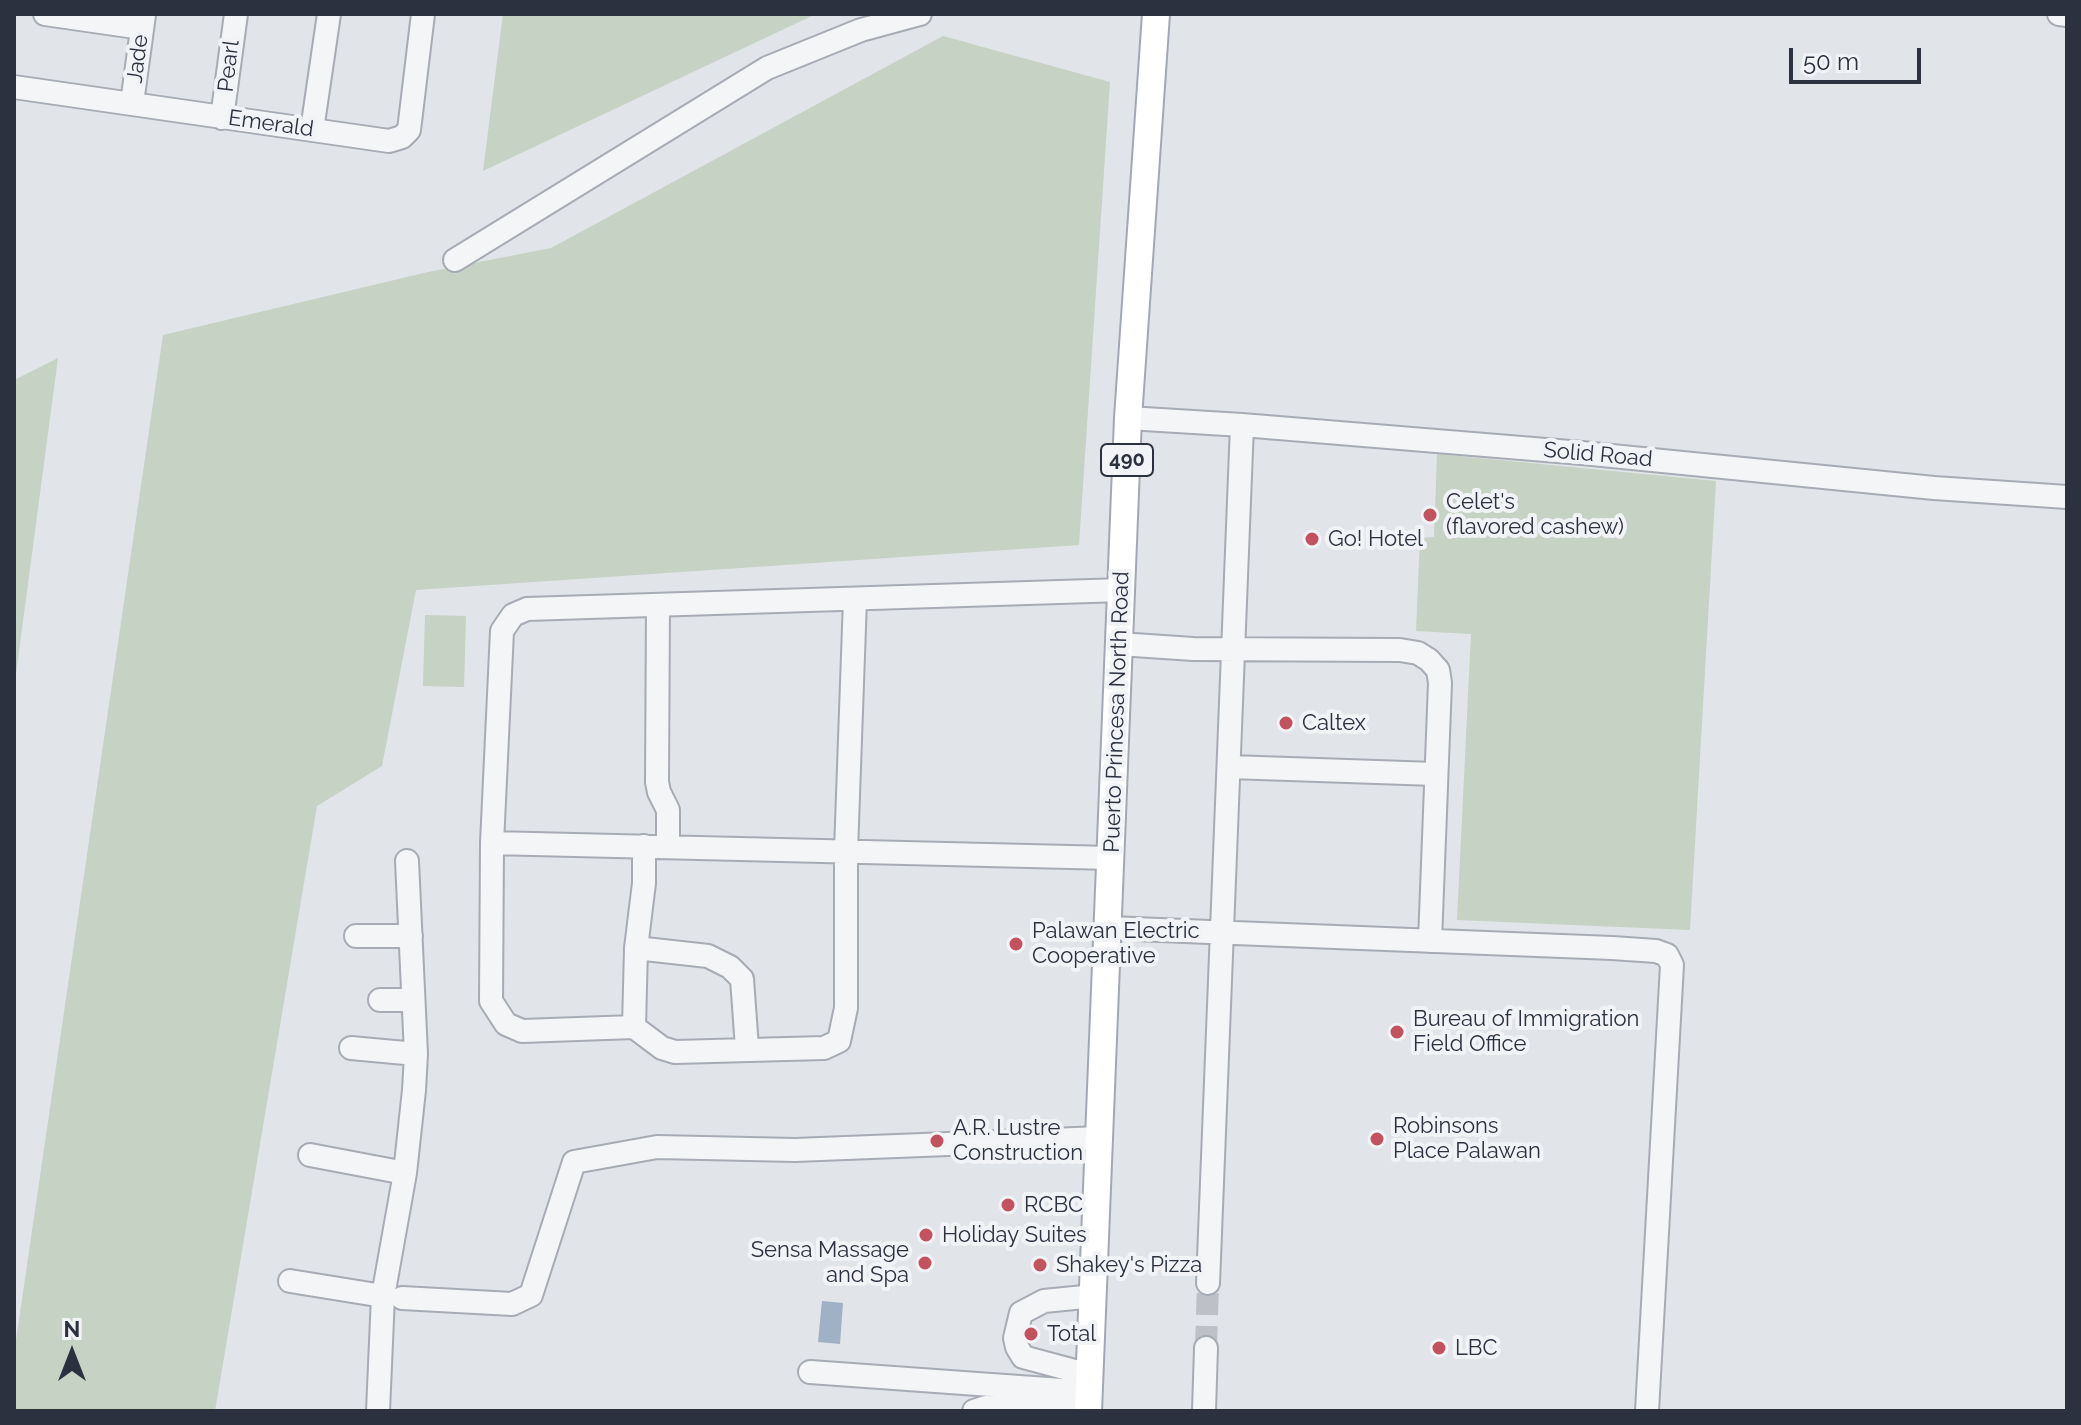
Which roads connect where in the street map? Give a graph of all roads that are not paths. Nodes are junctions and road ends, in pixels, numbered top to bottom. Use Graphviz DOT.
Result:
graph roads {
  1 [pos="45,14"];
  2 [pos="236,14"];
  3 [pos="329,14"];
  4 [pos="423,14"];
  5 [pos="920,14"];
  6 [pos="1156,14"];
  7 [pos="2059,14"];
  8 [pos="2067,15"];
  9 [pos="143,21"];
  10 [pos="14,87"];
  11 [pos="132,103"];
  12 [pos="222,118"];
  13 [pos="312,130"];
  14 [pos="455,260"];
  15 [pos="1128,418"];
  16 [pos="1242,425"];
  17 [pos="2067,497"];
  18 [pos="1122,590"];
  19 [pos="855,599"];
  20 [pos="658,606"];
  21 [pos="1119,644"];
  22 [pos="1234,650"];
  23 [pos="1230,767"];
  24 [pos="1435,774"];
  25 [pos="492,843"];
  26 [pos="644,846"];
  27 [pos="668,846"];
  28 [pos="846,851"];
  29 [pos="1111,858"];
  30 [pos="407,861"];
  31 [pos="1109,928"];
  32 [pos="1224,932"];
  33 [pos="356,936"];
  34 [pos="411,936"];
  35 [pos="1430,941"];
  36 [pos="636,948"];
  37 [pos="380,1000"];
  38 [pos="413,1000"];
  39 [pos="634,1027"];
  40 [pos="351,1048"];
  41 [pos="747,1048"];
  42 [pos="416,1054"];
  43 [pos="1101,1138"];
  44 [pos="310,1155"];
  45 [pos="405,1173"];
  46 [pos="290,1281"];
  47 [pos="1208,1283"];
  48 [pos="1094,1296"];
  49 [pos="392,1297"];
  50 [pos="1206,1348"];
  51 [pos="810,1372"];
  52 [pos="1089,1397"];
  53 [pos="378,1411"];
  54 [pos="974,1411"];
  55 [pos="1204,1411"];
  56 [pos="1647,1411"];
  1 -- 9 [label="street"];
  2 -- 12 [label="street, Pearl"];
  3 -- 13 [label="street"];
  4 -- 13 [label="street, Emerald"];
  5 -- 14 [label="street"];
  6 -- 15 [label="main road, Puerto Princesa North Road / 490"];
  7 -- 8 [label="street"];
  9 -- 11 [label="street, Jade"];
  10 -- 11 [label="street, Emerald"];
  11 -- 12 [label="street, Emerald"];
  12 -- 13 [label="street, Emerald"];
  15 -- 16 [label="street, Solid Road"];
  15 -- 18 [label="main road, Puerto Princesa North Road / 490"];
  16 -- 17 [label="street, Solid Road"];
  16 -- 22 [label="street"];
  18 -- 19 [label="street"];
  18 -- 21 [label="main road, Puerto Princesa North Road / 490"];
  19 -- 20 [label="street"];
  19 -- 28 [label="street"];
  20 -- 25 [label="street"];
  20 -- 27 [label="street"];
  21 -- 22 [label="street"];
  21 -- 29 [label="main road, Puerto Princesa North Road / 490"];
  22 -- 23 [label="street"];
  22 -- 24 [label="street"];
  23 -- 24 [label="street"];
  23 -- 32 [label="street"];
  24 -- 35 [label="street"];
  25 -- 26 [label="street"];
  25 -- 39 [label="street"];
  26 -- 27 [label="street"];
  26 -- 36 [label="street"];
  27 -- 28 [label="street"];
  28 -- 29 [label="street"];
  28 -- 41 [label="street"];
  29 -- 31 [label="main road, Puerto Princesa North Road / 490"];
  30 -- 34 [label="street"];
  31 -- 32 [label="street"];
  31 -- 43 [label="main road, Puerto Princesa North Road / 490"];
  32 -- 35 [label="street"];
  32 -- 47 [label="street"];
  33 -- 34 [label="street"];
  34 -- 38 [label="street"];
  35 -- 56 [label="street"];
  36 -- 39 [label="street"];
  36 -- 41 [label="street"];
  37 -- 38 [label="street"];
  38 -- 42 [label="street"];
  39 -- 41 [label="street"];
  40 -- 42 [label="street"];
  42 -- 45 [label="street"];
  43 -- 48 [label="main road, Puerto Princesa North Road / 490"];
  43 -- 49 [label="street"];
  44 -- 45 [label="street"];
  45 -- 49 [label="street"];
  46 -- 49 [label="street"];
  48 -- 52 [label="main road, Puerto Princesa North Road / 490"];
  48 -- 52 [label="street"];
  49 -- 53 [label="street"];
  50 -- 55 [label="street"];
  51 -- 52 [label="street"];
  52 -- 54 [label="street"];
}
